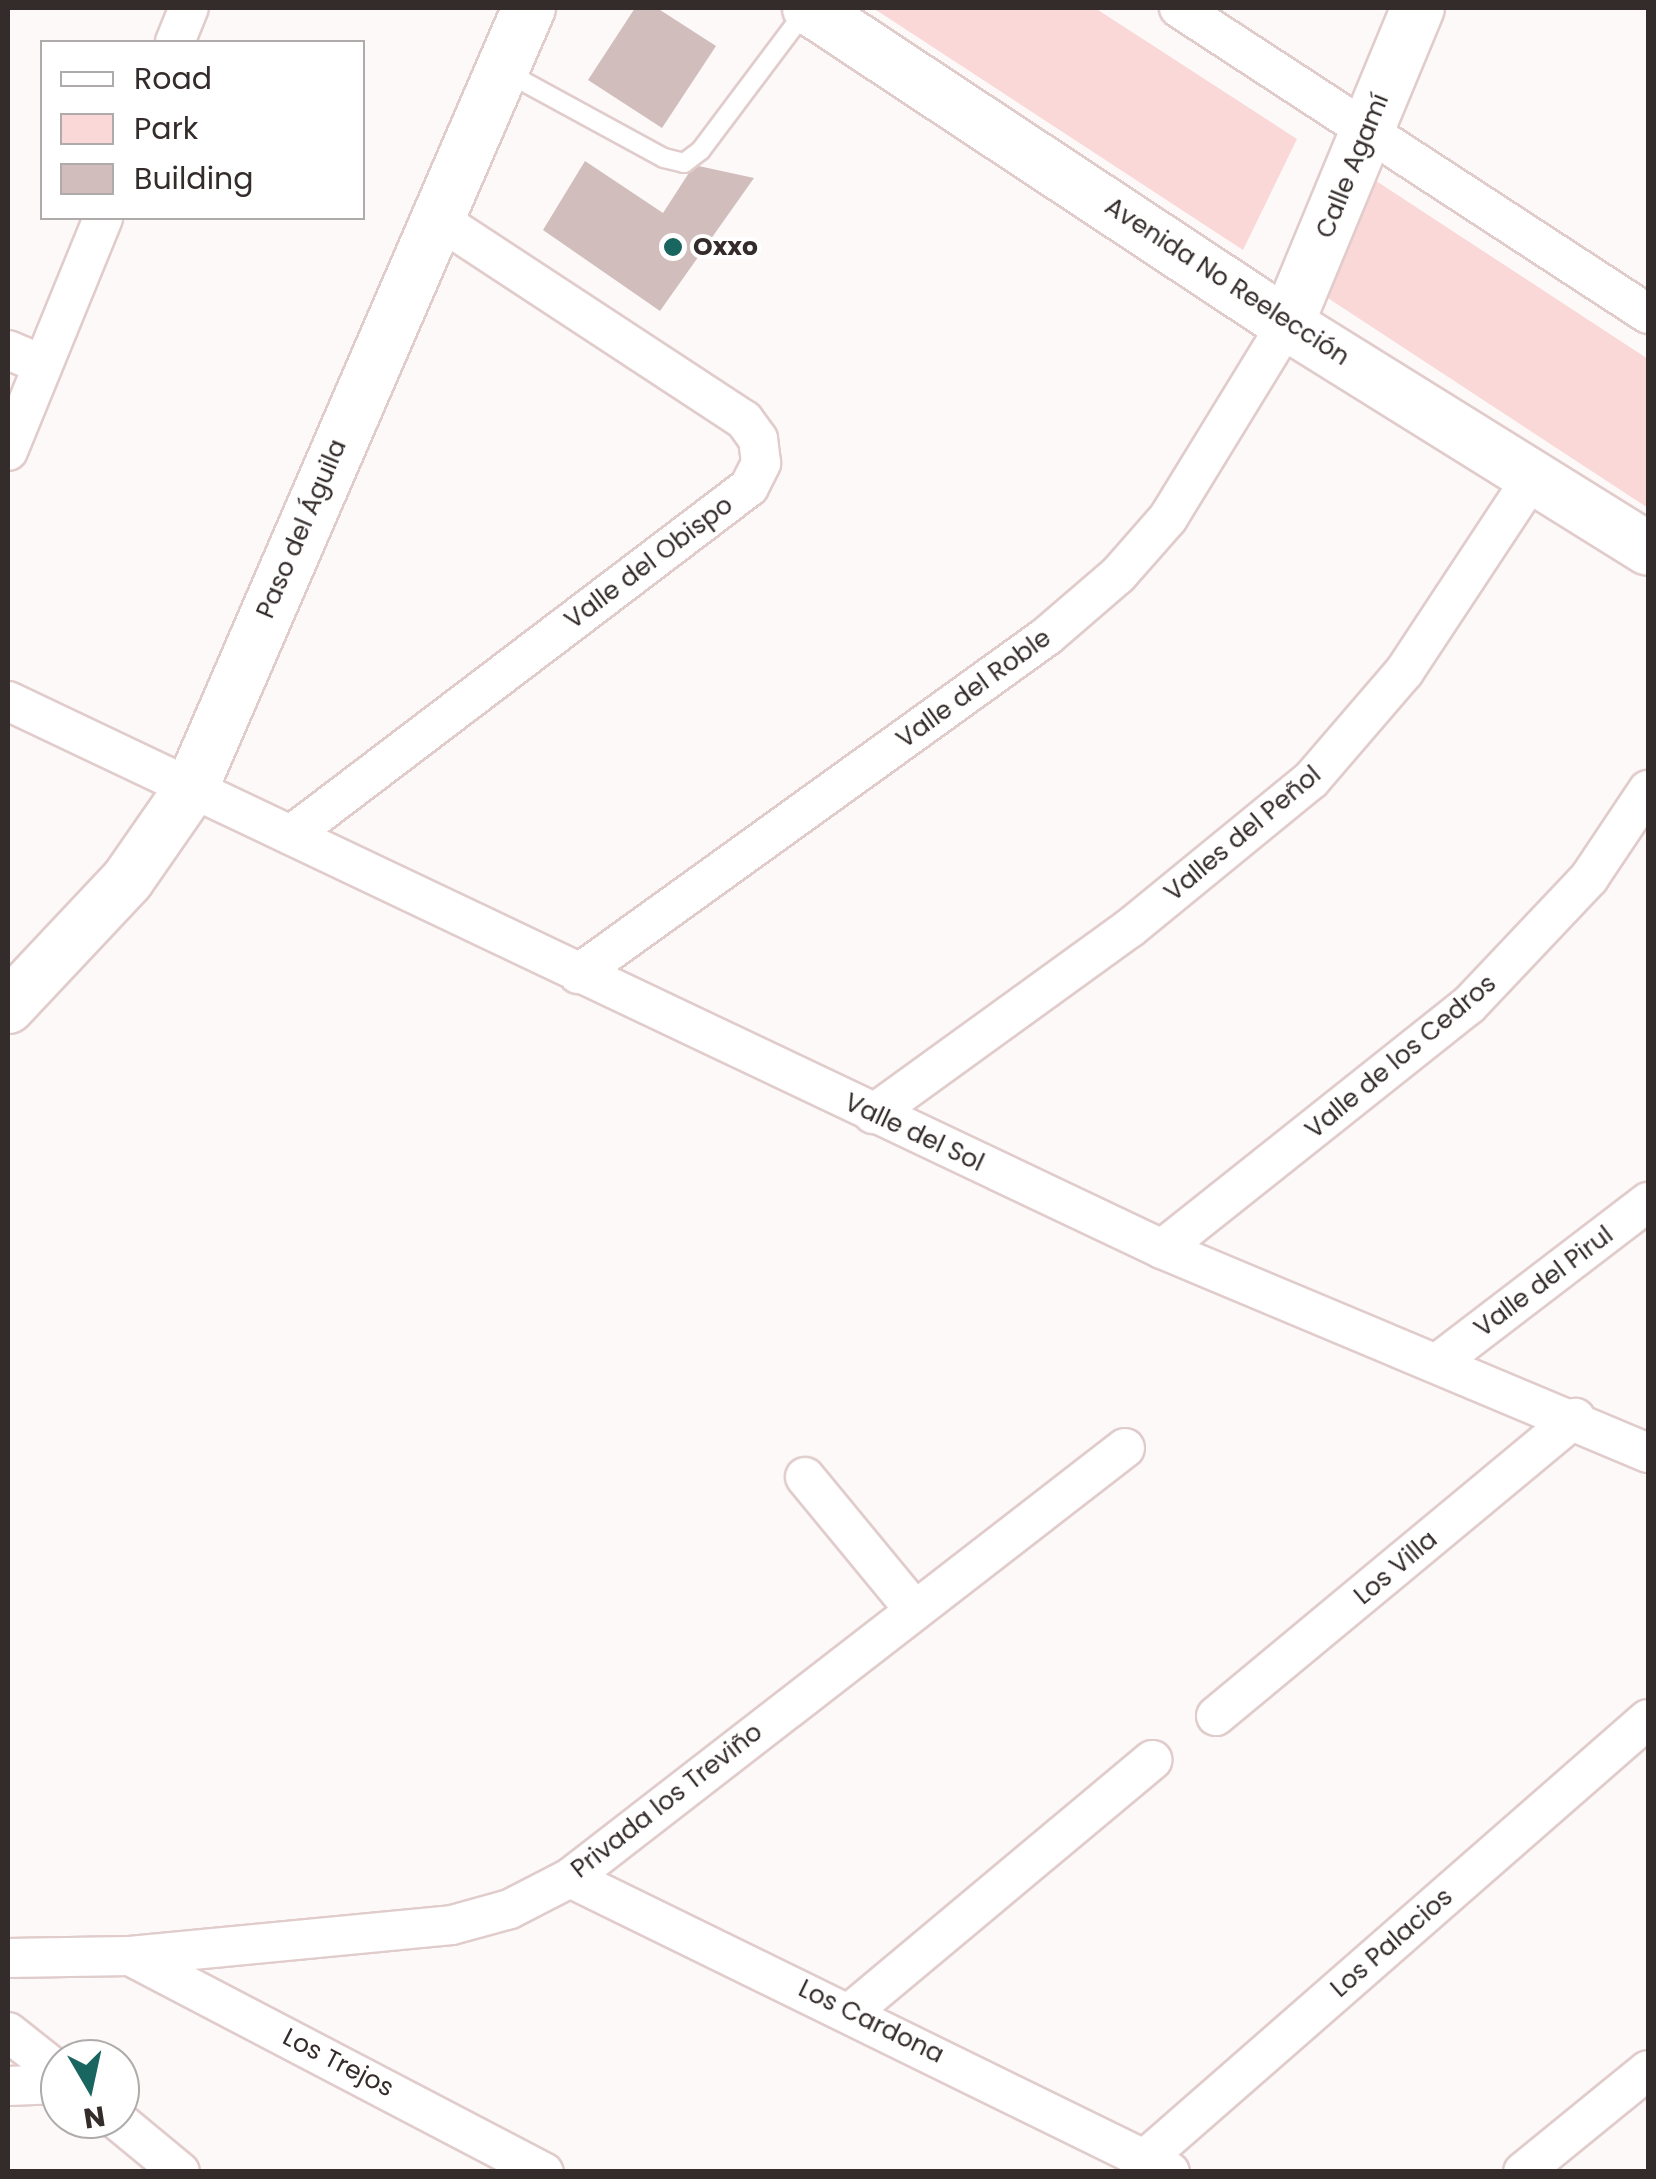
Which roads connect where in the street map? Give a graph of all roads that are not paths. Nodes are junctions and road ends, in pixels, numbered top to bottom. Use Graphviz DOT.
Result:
graph roads {
  1 [pos="190,8"];
  2 [pos="529,8"];
  3 [pos="809,8"];
  4 [pos="1179,8"];
  5 [pos="1418,8"];
  6 [pos="176,40"];
  7 [pos="501,70"];
  8 [pos="1368,127"];
  9 [pos="436,218"];
  10 [pos="102,220"];
  11 [pos="1648,314"];
  12 [pos="1288,324"];
  13 [pos="8,350"];
  14 [pos="43,365"];
  15 [pos="8,451"];
  16 [pos="1533,476"];
  17 [pos="1648,549"];
  18 [pos="8,702"];
  19 [pos="192,787"];
  20 [pos="1648,790"];
  21 [pos="291,835"];
  22 [pos="578,974"];
  23 [pos="8,1007"];
  24 [pos="874,1114"];
  25 [pos="1648,1202"];
  26 [pos="1162,1249"];
  27 [pos="1440,1362"];
  28 [pos="1575,1418"];
  29 [pos="1125,1448"];
  30 [pos="1648,1453"];
  31 [pos="805,1477"];
  32 [pos="912,1607"];
  33 [pos="1216,1716"];
  34 [pos="1648,1719"];
  35 [pos="1152,1760"];
  36 [pos="570,1878"];
  37 [pos="130,1956"];
  38 [pos="8,1958"];
  39 [pos="851,2012"];
  40 [pos="8,2032"];
  41 [pos="40,2057"];
  42 [pos="1648,2070"];
  43 [pos="40,2085"];
  44 [pos="8,2086"];
  45 [pos="140,2139"];
  46 [pos="1153,2167"];
  47 [pos="180,2172"];
  48 [pos="544,2172"];
  49 [pos="1523,2172"];
  1 -- 6 [label="street"];
  2 -- 7 [label="street, Paso del Águila"];
  3 -- 7 [label="lane"];
  3 -- 12 [label="street, Avenida No Reelección"];
  4 -- 8 [label="street"];
  5 -- 8 [label="street, Calle Agamí"];
  7 -- 9 [label="street, Paso del Águila"];
  8 -- 11 [label="street"];
  8 -- 12 [label="street, Calle Agamí"];
  9 -- 19 [label="street, Paso del Águila"];
  9 -- 21 [label="street, Valle del Obispo"];
  10 -- 14 [label="street"];
  12 -- 16 [label="street, Avenida No Reelección"];
  12 -- 22 [label="street, Valle del Roble"];
  13 -- 14 [label="street"];
  14 -- 15 [label="street"];
  16 -- 17 [label="street, Avenida No Reelección"];
  16 -- 24 [label="street, Valles del Peñol"];
  18 -- 19 [label="street, Valle del Sol"];
  19 -- 21 [label="street, Valle del Sol"];
  19 -- 23 [label="street, Paso del Águila"];
  20 -- 26 [label="street, Valle de los Cedros"];
  21 -- 22 [label="street, Valle del Sol"];
  22 -- 24 [label="street, Valle del Sol"];
  24 -- 26 [label="street, Valle del Sol"];
  25 -- 27 [label="street, Valle del Pirul"];
  26 -- 27 [label="street, Valle del Sol"];
  27 -- 28 [label="street, Valle del Sol"];
  28 -- 30 [label="street, Valle del Sol"];
  28 -- 33 [label="street, Los Villa"];
  29 -- 32 [label="street, Privada los Treviño"];
  31 -- 32 [label="street"];
  32 -- 36 [label="street, Privada los Treviño"];
  34 -- 46 [label="street, Los Palacios"];
  35 -- 39 [label="street"];
  36 -- 37 [label="street, Privada los Treviño"];
  36 -- 39 [label="street, Los Cardona"];
  37 -- 38 [label="street, Privada los Treviño"];
  37 -- 48 [label="street, Los Trejos"];
  39 -- 46 [label="street, Los Cardona"];
  40 -- 41 [label="street"];
  42 -- 49 [label="street"];
  43 -- 44 [label="street"];
  45 -- 47 [label="street"];
}
